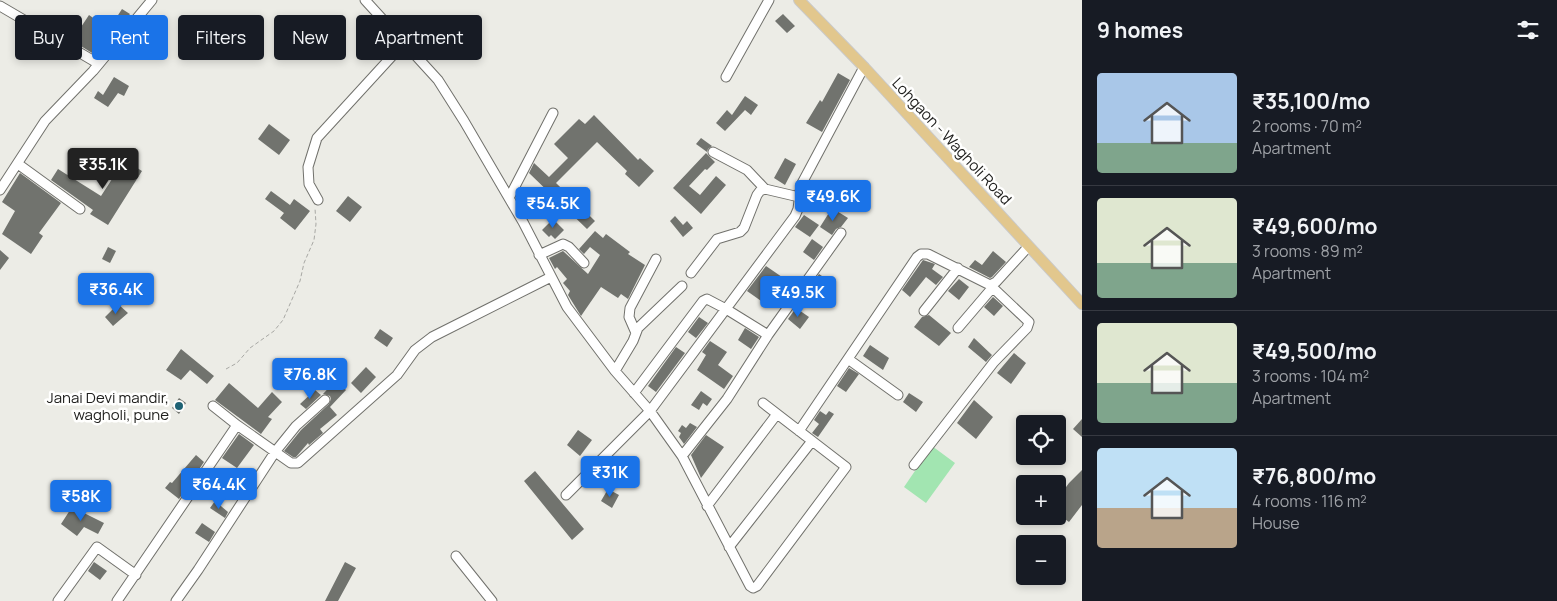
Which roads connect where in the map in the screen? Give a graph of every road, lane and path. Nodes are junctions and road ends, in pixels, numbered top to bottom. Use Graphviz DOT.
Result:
graph roads {
  1 [pos="152,0"];
  2 [pos="365,0"];
  3 [pos="769,0"];
  4 [pos="799,0"];
  5 [pos="0,6"];
  6 [pos="379,15"];
  7 [pos="388,60"];
  8 [pos="420,60"];
  9 [pos="99,64"];
  10 [pos="864,67"];
  11 [pos="726,77"];
  12 [pos="553,113"];
  13 [pos="714,152"];
  14 [pos="18,164"];
  15 [pos="765,189"];
  16 [pos="0,190"];
  17 [pos="799,197"];
  18 [pos="509,198"];
  19 [pos="318,200"];
  20 [pos="80,209"];
  21 [pos="841,234"];
  22 [pos="1028,247"];
  23 [pos="539,255"];
  24 [pos="656,259"];
  25 [pos="584,263"];
  26 [pos="958,268"];
  27 [pos="691,273"];
  28 [pos="551,278"];
  29 [pos="682,286"];
  30 [pos="992,286"];
  31 [pos="1082,304"];
  32 [pos="726,309"];
  33 [pos="924,311"];
  34 [pos="958,328"];
  35 [pos="636,333"];
  36 [pos="768,335"];
  37 [pos="848,359"];
  38 [pos="226,369"];
  39 [pos="615,371"];
  40 [pos="634,393"];
  41 [pos="898,395"];
  42 [pos="325,400"];
  43 [pos="763,403"];
  44 [pos="213,406"];
  45 [pos="650,411"];
  46 [pos="777,414"];
  47 [pos="237,425"];
  48 [pos="799,432"];
  49 [pos="812,441"];
  50 [pos="275,452"];
  51 [pos="682,456"];
  52 [pos="914,465"];
  53 [pos="566,495"];
  54 [pos="707,506"];
  55 [pos="730,547"];
  56 [pos="456,556"];
  57 [pos="136,575"];
  58 [pos="58,601"];
  59 [pos="117,601"];
  60 [pos="176,601"];
  61 [pos="492,601"];
  1 -- 9 [label="street"];
  2 -- 6 [label="street"];
  3 -- 11 [label="street"];
  4 -- 10 [label="main road, Lohgaon - Wagholi Road"];
  5 -- 9 [label="street"];
  7 -- 19 [label="street"];
  8 -- 18 [label="street"];
  9 -- 14 [label="street"];
  10 -- 17 [label="street"];
  10 -- 22 [label="main road, Lohgaon - Wagholi Road"];
  12 -- 18 [label="street"];
  13 -- 15 [label="street"];
  14 -- 16 [label="street"];
  14 -- 20 [label="street"];
  15 -- 17 [label="street"];
  15 -- 27 [label="street"];
  17 -- 32 [label="street"];
  18 -- 23 [label="street"];
  19 -- 38 [label="path"];
  21 -- 36 [label="street"];
  22 -- 30 [label="street"];
  22 -- 31 [label="main road, Lohgaon - Wagholi Road"];
  23 -- 25 [label="street"];
  23 -- 28 [label="street"];
  24 -- 35 [label="street"];
  26 -- 30 [label="street"];
  26 -- 33 [label="street"];
  26 -- 37 [label="street"];
  28 -- 39 [label="street"];
  28 -- 50 [label="street"];
  29 -- 35 [label="street"];
  30 -- 34 [label="street"];
  30 -- 52 [label="street"];
  32 -- 36 [label="street"];
  32 -- 40 [label="street"];
  32 -- 45 [label="street"];
  35 -- 39 [label="street"];
  36 -- 51 [label="street"];
  37 -- 41 [label="street"];
  37 -- 48 [label="street"];
  39 -- 40 [label="street"];
  40 -- 45 [label="street"];
  42 -- 50 [label="street"];
  43 -- 46 [label="street"];
  44 -- 47 [label="street"];
  45 -- 51 [label="street"];
  45 -- 53 [label="street"];
  46 -- 48 [label="street"];
  46 -- 54 [label="street"];
  47 -- 50 [label="street"];
  47 -- 57 [label="street"];
  48 -- 49 [label="street"];
  49 -- 55 [label="street"];
  49 -- 55 [label="street"];
  50 -- 60 [label="street"];
  51 -- 54 [label="street"];
  54 -- 55 [label="street"];
  56 -- 61 [label="street"];
  57 -- 58 [label="street"];
  57 -- 59 [label="street"];
}
